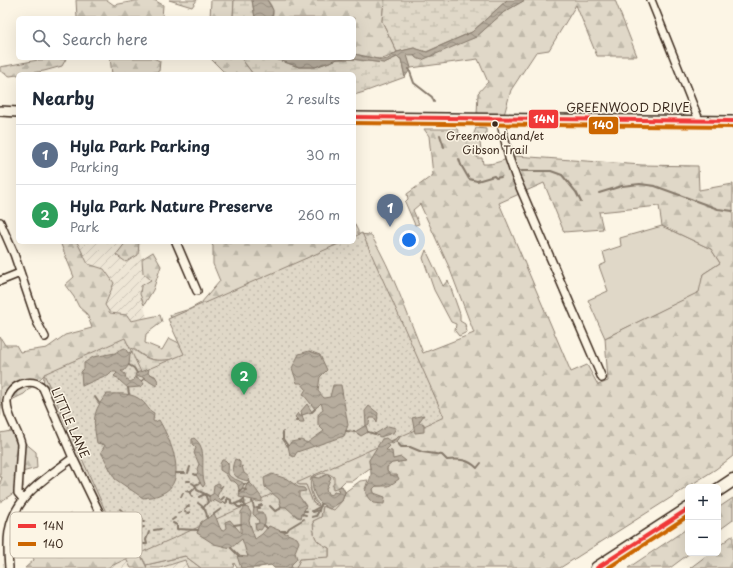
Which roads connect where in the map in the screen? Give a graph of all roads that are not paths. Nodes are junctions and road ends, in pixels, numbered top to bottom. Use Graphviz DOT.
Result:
graph roads {
  1 [pos="651,0"];
  2 [pos="0,111"];
  3 [pos="16,112"];
  4 [pos="356,117"];
  5 [pos="500,119"];
  6 [pos="699,120"];
  7 [pos="733,121"];
  8 [pos="0,222"];
  9 [pos="177,244"];
  10 [pos="20,273"];
  11 [pos="0,281"];
  12 [pos="196,291"];
  13 [pos="45,337"];
  14 [pos="602,378"];
  15 [pos="73,458"];
  16 [pos="733,480"];
  17 [pos="721,488"];
  18 [pos="23,499"];
  19 [pos="685,511"];
  20 [pos="16,512"];
  21 [pos="99,512"];
  22 [pos="10,527"];
  23 [pos="9,568"];
  24 [pos="596,568"];
  1 -- 6 [label="street"];
  2 -- 3 [label="main road"];
  4 -- 5 [label="main road, GREENWOOD DRIVE"];
  5 -- 6 [label="main road, GREENWOOD DRIVE"];
  5 -- 14 [label="street"];
  6 -- 7 [label="main road, GREENWOOD DRIVE"];
  8 -- 10 [label="street"];
  9 -- 12 [label="street"];
  10 -- 11 [label="street"];
  10 -- 13 [label="street"];
  15 -- 18 [label="street"];
  15 -- 18 [label="street, LITTLE LANE"];
  15 -- 21 [label="street, LITTLE LANE"];
  16 -- 17 [label="highway"];
  18 -- 20 [label="street"];
  19 -- 24 [label="highway"];
  22 -- 23 [label="street"];
}
